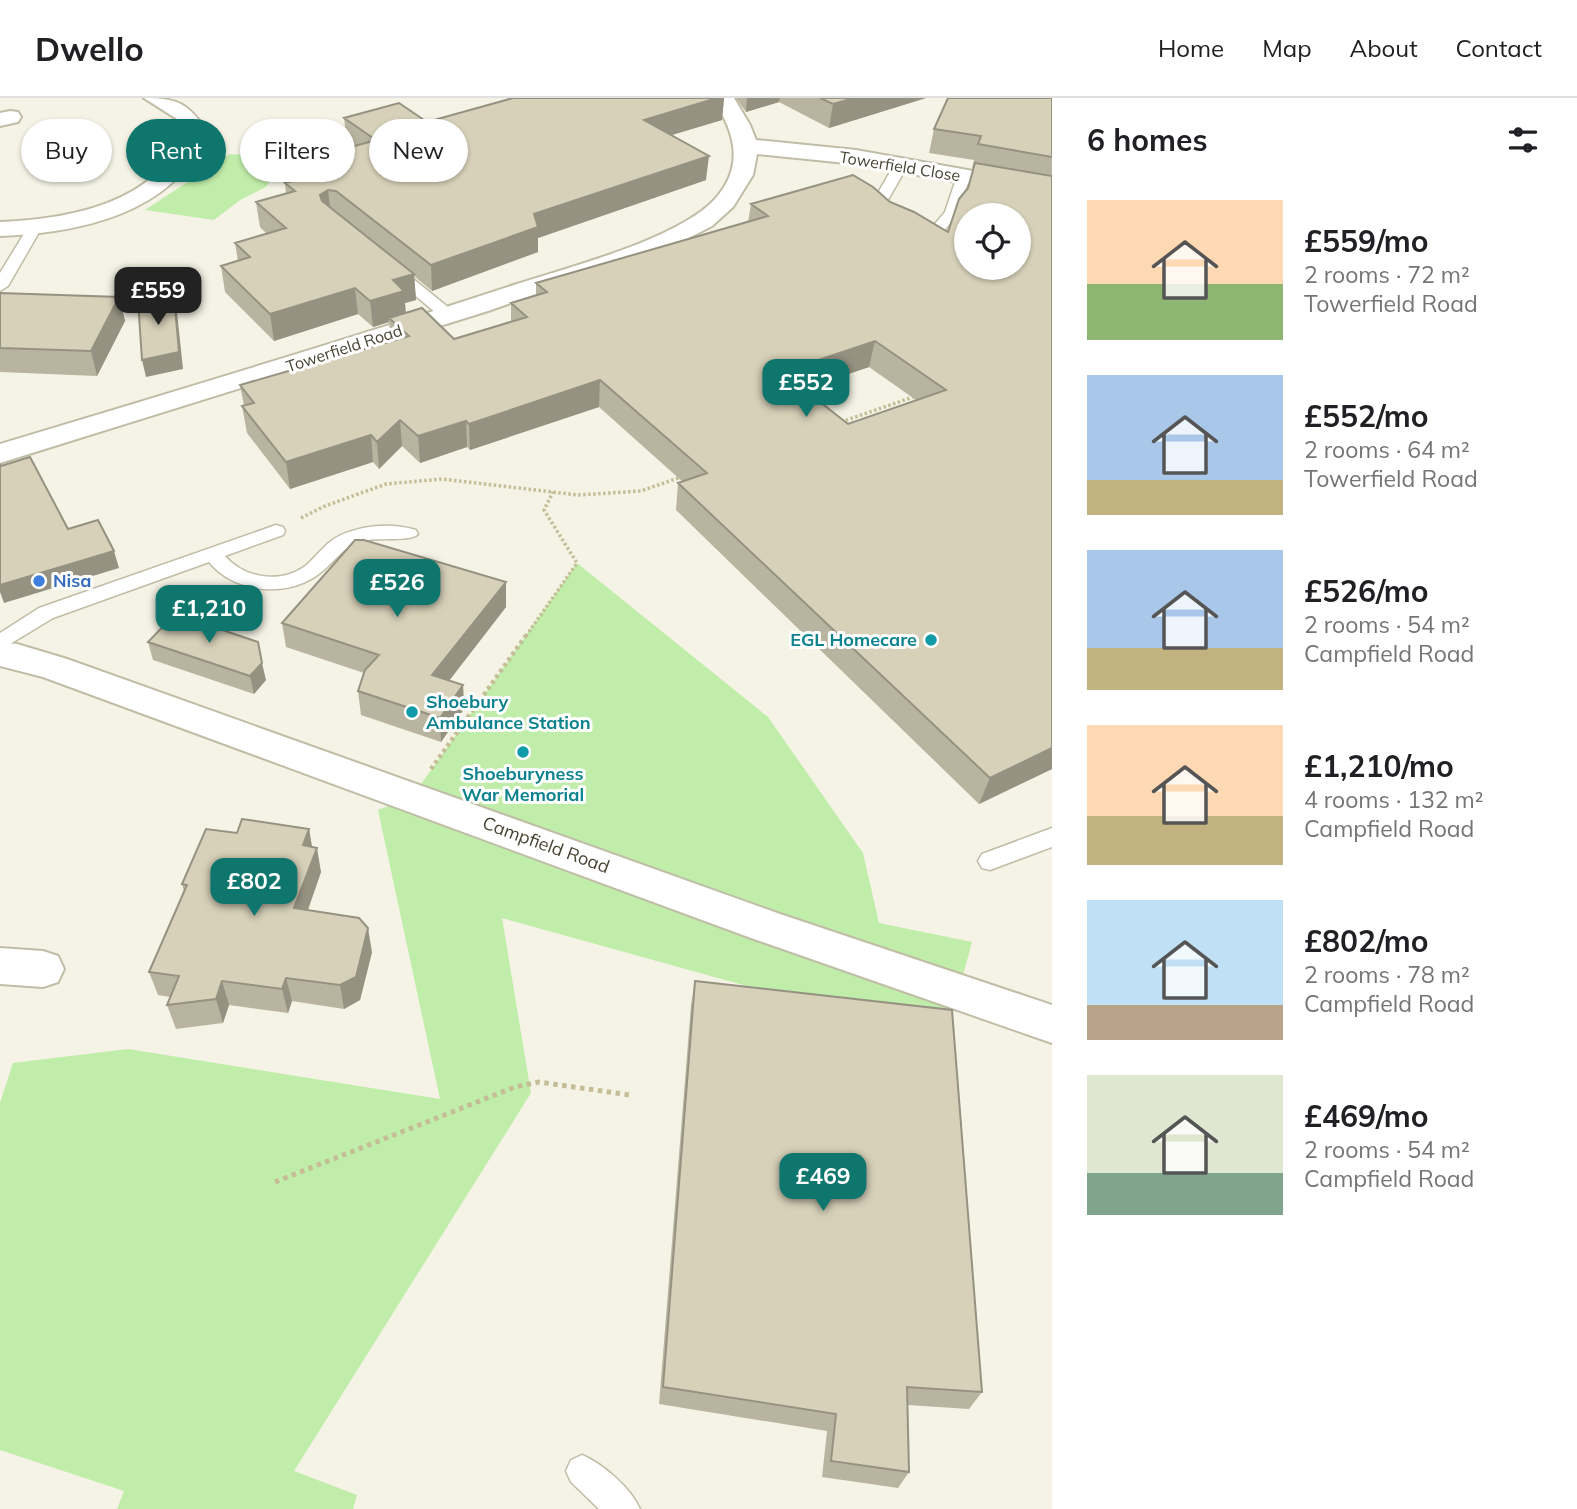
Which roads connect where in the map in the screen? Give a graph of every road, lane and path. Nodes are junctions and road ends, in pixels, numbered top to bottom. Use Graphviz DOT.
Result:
graph roads {
  1 [pos="723,98"];
  2 [pos="162,99"];
  3 [pos="748,146"];
  4 [pos="901,165"];
  5 [pos="963,176"];
  6 [pos="1052,192"];
  7 [pos="35,227"];
  8 [pos="0,229"];
  9 [pos="374,255"];
  10 [pos="0,286"];
  11 [pos="448,315"];
  12 [pos="923,393"];
  13 [pos="834,424"];
  14 [pos="0,454"];
  15 [pos="692,473"];
  16 [pos="552,492"];
  17 [pos="276,531"];
  18 [pos="409,534"];
  19 [pos="213,554"];
  20 [pos="0,643"];
  21 [pos="0,654"];
  22 [pos="412,797"];
  23 [pos="1052,837"];
  24 [pos="990,861"];
  25 [pos="0,966"];
  26 [pos="43,969"];
  27 [pos="1052,1024"];
  28 [pos="630,1095"];
  29 [pos="275,1182"];
  30 [pos="582,1471"];
  31 [pos="623,1509"];
  1 -- 3 [label="street"];
  2 -- 7 [label="street"];
  3 -- 4 [label="street, Towerfield Close"];
  3 -- 11 [label="street, Towerfield Road"];
  4 -- 5 [label="street, Towerfield Close"];
  4 -- 5 [label="lane"];
  5 -- 6 [label="street, Towerfield Close"];
  7 -- 8 [label="street"];
  7 -- 10 [label="lane"];
  9 -- 11 [label="lane"];
  11 -- 14 [label="street, Towerfield Road"];
  12 -- 13 [label="path"];
  15 -- 16 [label="path"];
  16 -- 17 [label="path"];
  16 -- 22 [label="path"];
  17 -- 19 [label="lane"];
  18 -- 19 [label="lane"];
  19 -- 20 [label="lane"];
  21 -- 22 [label="street, Campfield Road"];
  22 -- 27 [label="street, Campfield Road"];
  23 -- 24 [label="lane"];
  25 -- 26 [label="street"];
  28 -- 29 [label="path"];
  30 -- 31 [label="lane"];
}
